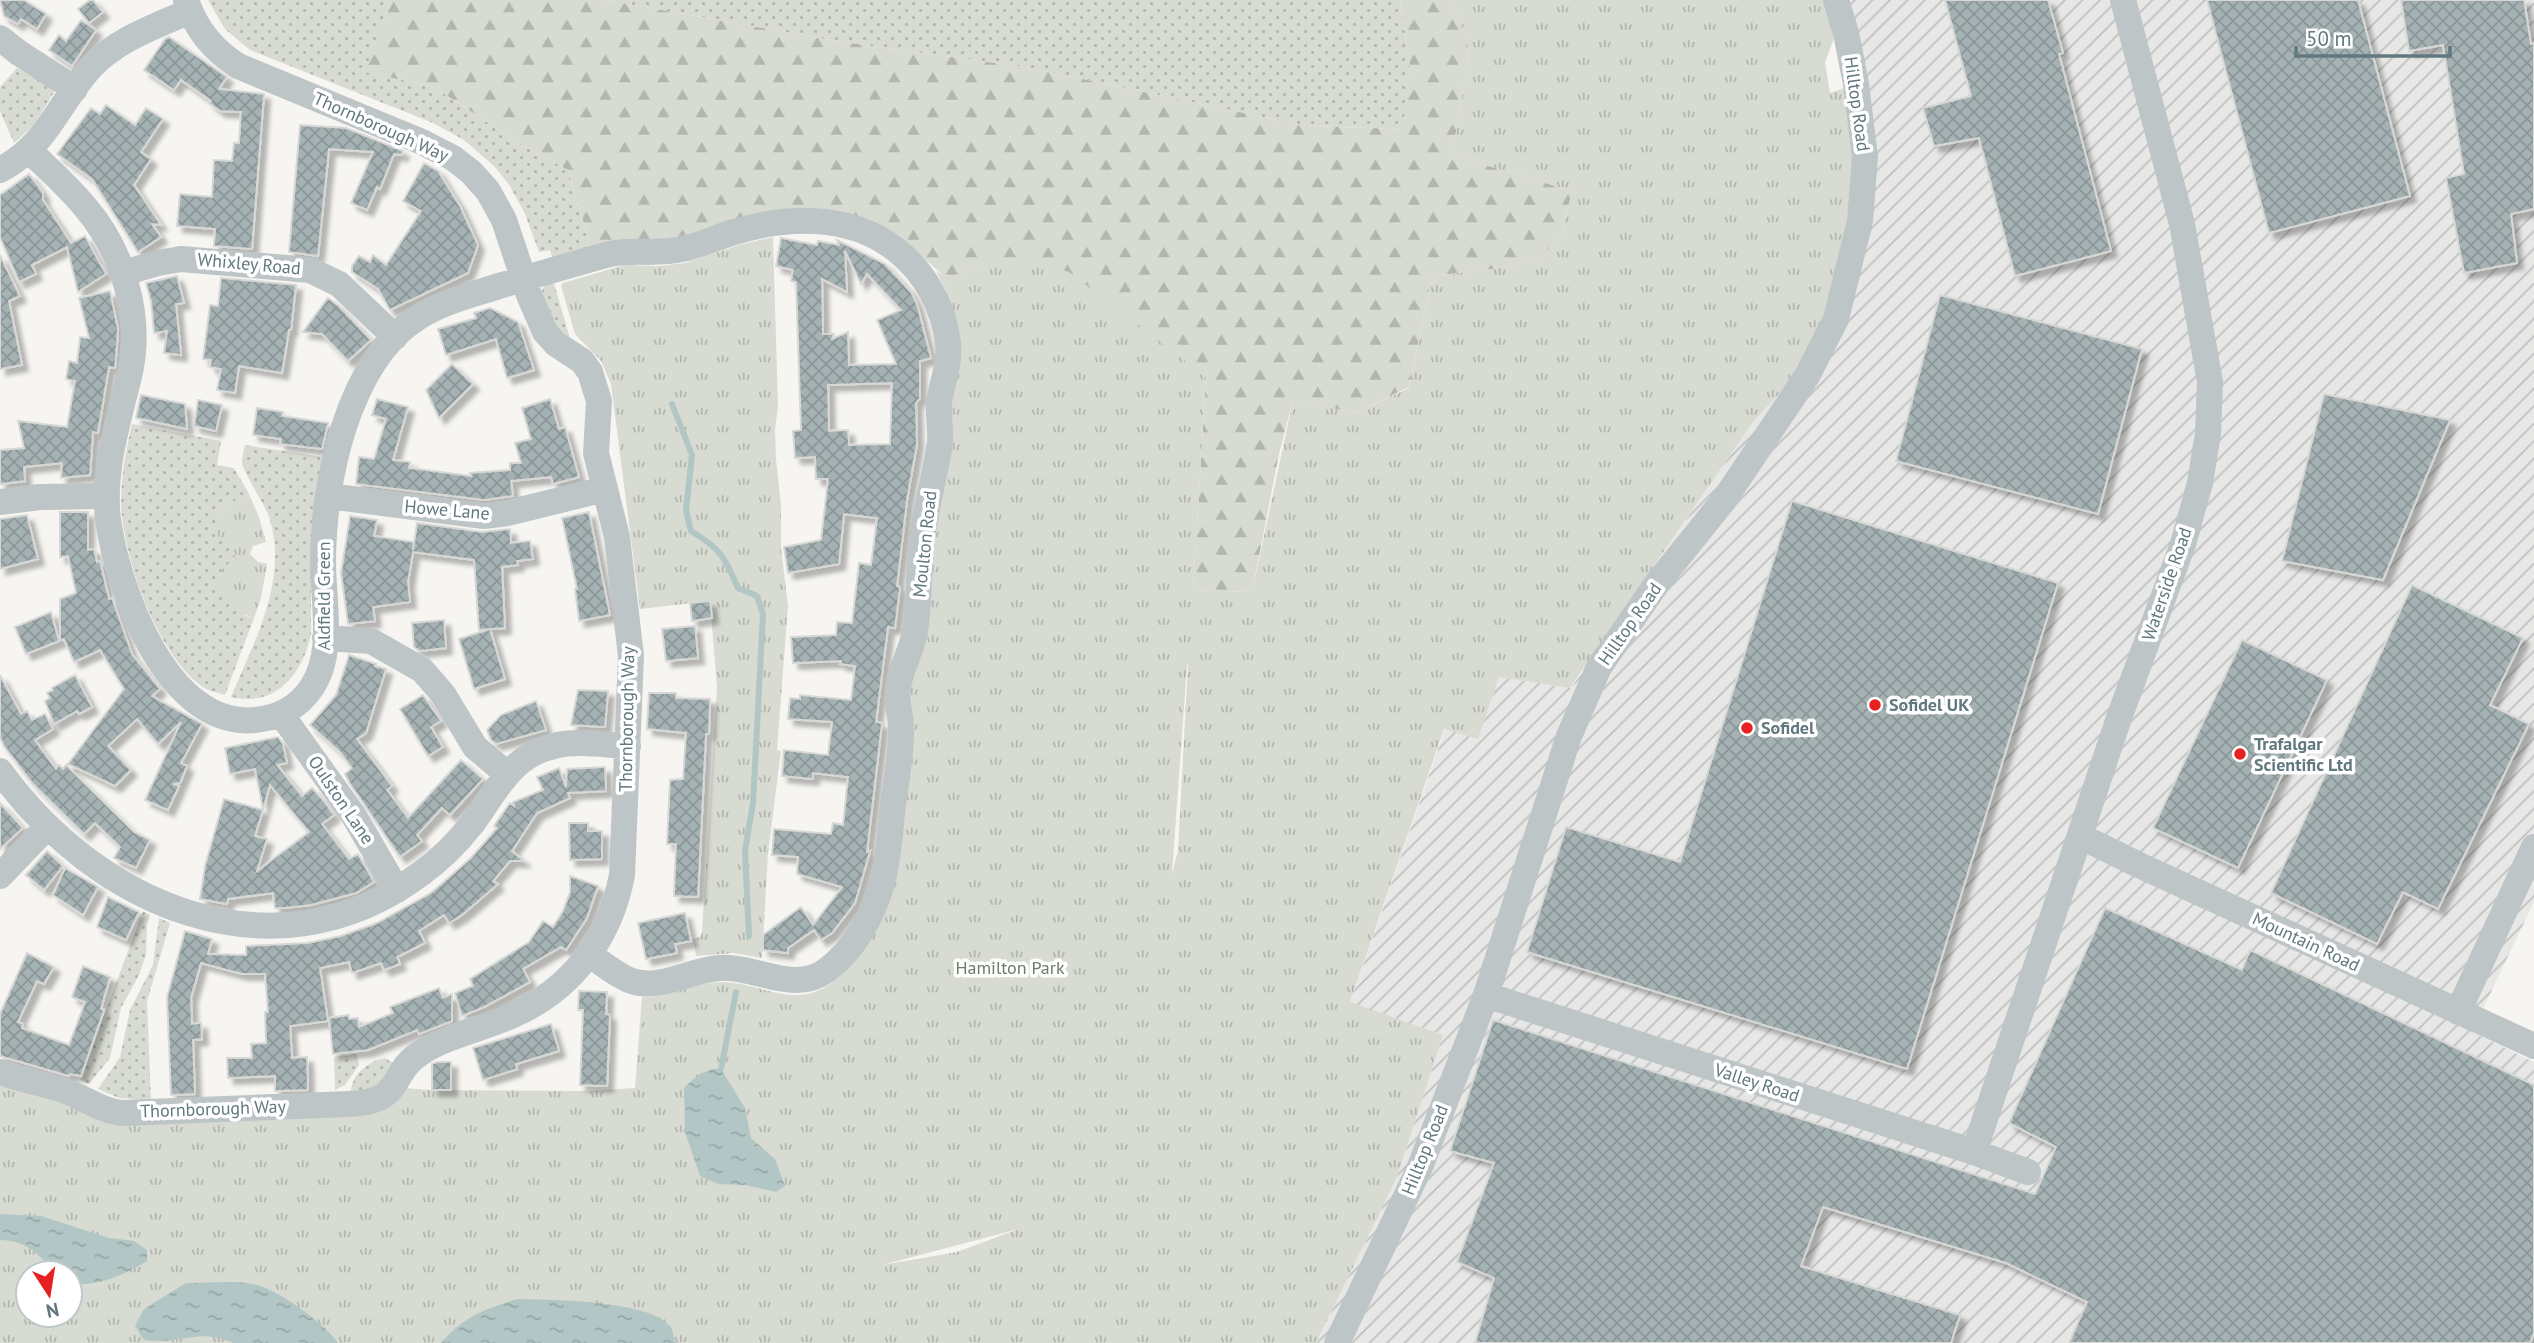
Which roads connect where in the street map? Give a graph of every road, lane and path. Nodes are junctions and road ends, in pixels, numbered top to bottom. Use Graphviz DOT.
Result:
graph roads {
  1 [pos="1836,0"];
  2 [pos="2123,0"];
  3 [pos="188,6"];
  4 [pos="0,38"];
  5 [pos="75,89"];
  6 [pos="29,150"];
  7 [pos="0,170"];
  8 [pos="123,273"];
  9 [pos="523,279"];
  10 [pos="395,337"];
  11 [pos="605,489"];
  12 [pos="107,496"];
  13 [pos="329,496"];
  14 [pos="0,502"];
  15 [pos="325,638"];
  16 [pos="281,713"];
  17 [pos="628,746"];
  18 [pos="0,771"];
  19 [pos="507,774"];
  20 [pos="47,827"];
  21 [pos="2080,836"];
  22 [pos="2534,847"];
  23 [pos="0,876"];
  24 [pos="397,890"];
  25 [pos="590,955"];
  26 [pos="1486,995"];
  27 [pos="2458,1012"];
  28 [pos="2534,1045"];
  29 [pos="0,1072"];
  30 [pos="1974,1152"];
  31 [pos="2028,1172"];
  32 [pos="1337,1343"];
  1 -- 26 [label="street, Hilltop Road"];
  2 -- 21 [label="street, Waterside Road"];
  3 -- 5 [label="street"];
  3 -- 9 [label="street, Thornborough Way"];
  4 -- 5 [label="street"];
  5 -- 6 [label="street"];
  6 -- 7 [label="street"];
  6 -- 8 [label="street, Aldfield Green"];
  8 -- 10 [label="street, Whixley Road"];
  8 -- 12 [label="street, Aldfield Green"];
  9 -- 10 [label="street, Aldfield Green"];
  9 -- 11 [label="street, Thornborough Way"];
  9 -- 25 [label="street, Moulton Road"];
  10 -- 13 [label="street, Aldfield Green"];
  11 -- 13 [label="street, Howe Lane"];
  11 -- 17 [label="street, Thornborough Way"];
  12 -- 14 [label="street"];
  12 -- 16 [label="street, Aldfield Green"];
  13 -- 15 [label="street, Aldfield Green"];
  15 -- 16 [label="street, Aldfield Green"];
  15 -- 19 [label="street"];
  16 -- 24 [label="street, Oulston Lane"];
  17 -- 19 [label="street"];
  17 -- 25 [label="street, Thornborough Way"];
  18 -- 20 [label="street"];
  19 -- 24 [label="street"];
  20 -- 23 [label="street"];
  20 -- 24 [label="street"];
  21 -- 27 [label="street, Mountain Road"];
  21 -- 30 [label="street, Waterside Road"];
  22 -- 27 [label="street"];
  25 -- 29 [label="street, Thornborough Way"];
  26 -- 30 [label="street, Valley Road"];
  26 -- 32 [label="street, Hilltop Road"];
  27 -- 28 [label="street, Mountain Road"];
  30 -- 31 [label="street, Valley Road"];
}
